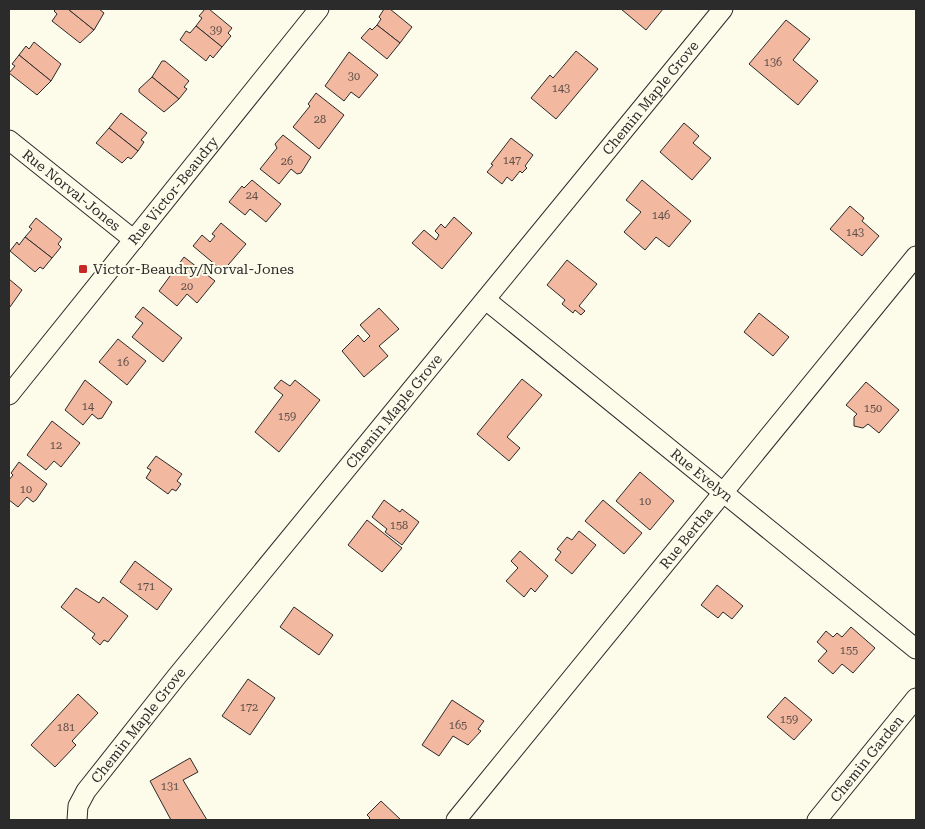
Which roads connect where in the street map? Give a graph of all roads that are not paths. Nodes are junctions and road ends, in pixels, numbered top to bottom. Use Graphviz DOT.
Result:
graph roads {
  1 [pos="319,9"];
  2 [pos="723,9"];
  3 [pos="9,140"];
  4 [pos="134,240"];
  5 [pos="916,256"];
  6 [pos="486,300"];
  7 [pos="9,395"];
  8 [pos="724,492"];
  9 [pos="916,649"];
  10 [pos="916,698"];
  11 [pos="77,820"];
  12 [pos="456,820"];
  13 [pos="817,820"];
  1 -- 4 [label="street, Rue Victor-Beaudry"];
  2 -- 6 [label="street, Chemin Maple Grove"];
  3 -- 4 [label="street, Rue Norval-Jones"];
  4 -- 7 [label="street, Rue Victor-Beaudry"];
  5 -- 8 [label="street, Rue Bertha"];
  6 -- 8 [label="street, Rue Evelyn"];
  6 -- 11 [label="street, Chemin Maple Grove"];
  8 -- 9 [label="street, Rue Evelyn"];
  8 -- 12 [label="street, Rue Bertha"];
  10 -- 13 [label="street, Chemin Garden"];
}
